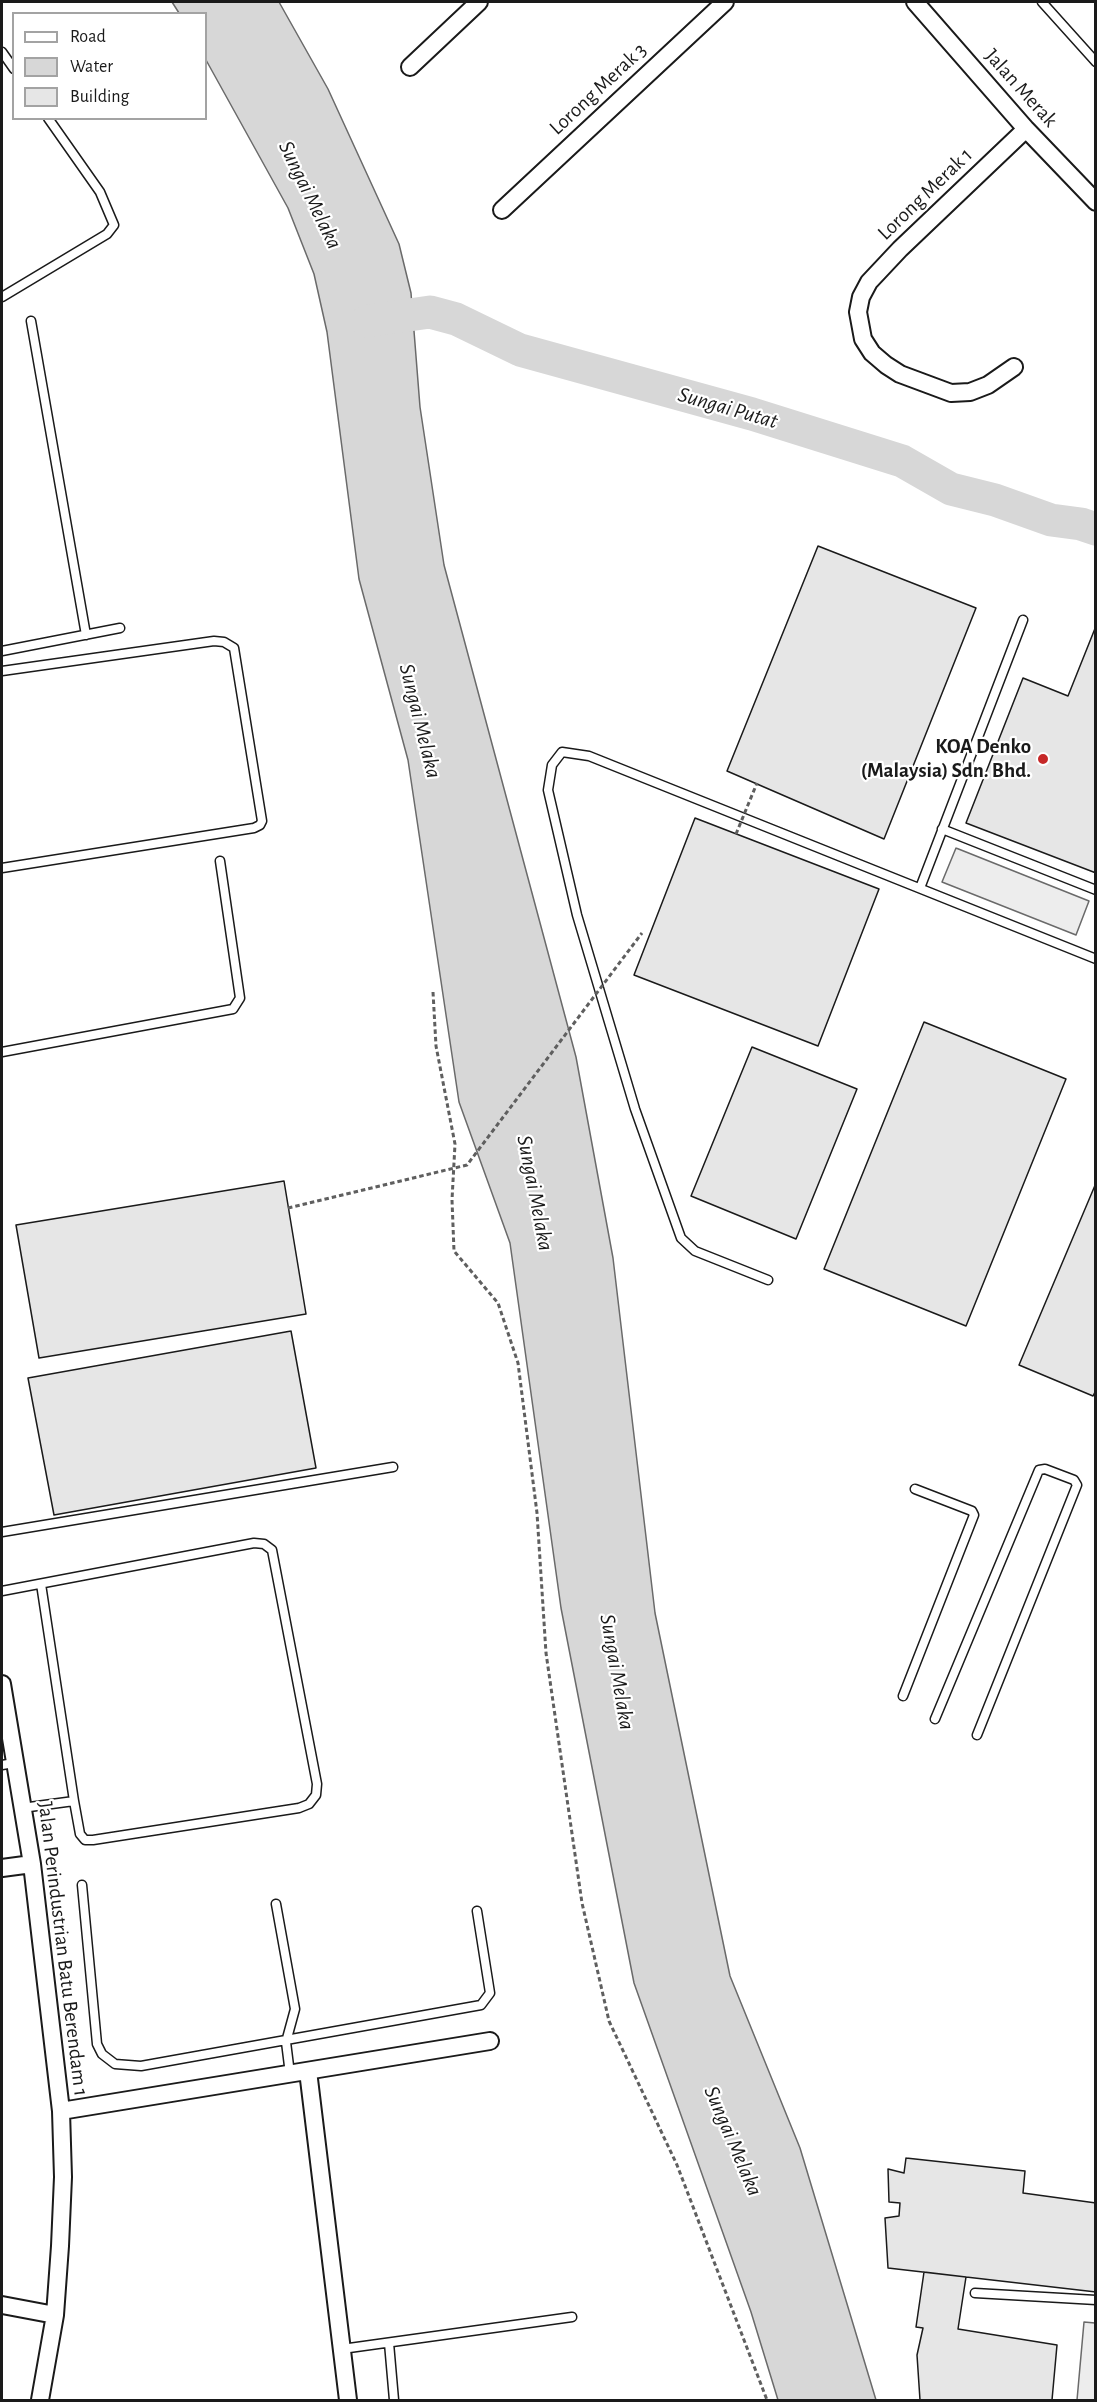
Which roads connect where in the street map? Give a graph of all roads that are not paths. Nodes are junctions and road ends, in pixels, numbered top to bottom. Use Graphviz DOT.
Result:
graph roads {
  1 [pos="479,2"];
  2 [pos="725,2"];
  3 [pos="915,2"];
  4 [pos="1042,2"];
  5 [pos="2,52"];
  6 [pos="1095,62"];
  7 [pos="12,66"];
  8 [pos="410,67"];
  9 [pos="49,120"];
  10 [pos="1026,129"];
  11 [pos="1095,202"];
  12 [pos="502,210"];
  13 [pos="2,297"];
  14 [pos="31,321"];
  15 [pos="1014,367"];
  16 [pos="1023,620"];
  17 [pos="120,628"];
  18 [pos="86,635"];
  19 [pos="2,651"];
  20 [pos="2,671"];
  21 [pos="942,829"];
  22 [pos="220,861"];
  23 [pos="2,868"];
  24 [pos="920,888"];
  25 [pos="1095,890"];
  26 [pos="1095,959"];
  27 [pos="2,1052"];
  28 [pos="768,1280"];
  29 [pos="393,1467"];
  30 [pos="915,1489"];
  31 [pos="2,1532"];
  32 [pos="41,1584"];
  33 [pos="2,1591"];
  34 [pos="2,1684"];
  35 [pos="903,1696"];
  36 [pos="935,1719"];
  37 [pos="977,1735"];
  38 [pos="8,1764"];
  39 [pos="74,1801"];
  40 [pos="22,1808"];
  41 [pos="32,1864"];
  42 [pos="2,1868"];
  43 [pos="82,1885"];
  44 [pos="276,1904"];
  45 [pos="477,1911"];
  46 [pos="490,2041"];
  47 [pos="286,2042"];
  48 [pos="308,2071"];
  49 [pos="290,2074"];
  50 [pos="61,2111"];
  51 [pos="975,2293"];
  52 [pos="1095,2300"];
  53 [pos="2,2305"];
  54 [pos="55,2315"];
  55 [pos="572,2317"];
  56 [pos="388,2343"];
  57 [pos="342,2349"];
  58 [pos="40,2400"];
  59 [pos="348,2400"];
  60 [pos="394,2400"];
  1 -- 8 [label="street"];
  2 -- 12 [label="street, Lorong Merak 3"];
  3 -- 10 [label="street, Jalan Merak"];
  4 -- 6 [label="lane"];
  5 -- 7 [label="lane"];
  9 -- 13 [label="lane"];
  10 -- 11 [label="street, Jalan Merak"];
  10 -- 15 [label="street, Lorong Merak 1"];
  14 -- 18 [label="lane"];
  16 -- 21 [label="lane"];
  17 -- 18 [label="lane"];
  18 -- 19 [label="lane"];
  20 -- 23 [label="lane"];
  21 -- 24 [label="lane"];
  21 -- 25 [label="lane"];
  22 -- 27 [label="lane"];
  24 -- 26 [label="lane"];
  24 -- 28 [label="lane"];
  29 -- 31 [label="lane"];
  30 -- 35 [label="lane"];
  32 -- 33 [label="lane"];
  32 -- 39 [label="lane"];
  32 -- 39 [label="lane"];
  34 -- 38 [label="street, Jalan Perindustrian Batu Berendam 1"];
  36 -- 37 [label="lane"];
  38 -- 40 [label="street, Jalan Perindustrian Batu Berendam 1"];
  39 -- 40 [label="lane"];
  40 -- 41 [label="street, Jalan Perindustrian Batu Berendam 1"];
  41 -- 42 [label="street"];
  41 -- 50 [label="street, Jalan Perindustrian Batu Berendam 1"];
  43 -- 47 [label="lane"];
  44 -- 47 [label="lane"];
  45 -- 47 [label="lane"];
  46 -- 48 [label="street"];
  47 -- 49 [label="lane"];
  48 -- 49 [label="street"];
  48 -- 57 [label="street"];
  49 -- 50 [label="street"];
  50 -- 54 [label="street, Jalan Perindustrian Batu Berendam 1"];
  51 -- 52 [label="lane"];
  53 -- 54 [label="street"];
  54 -- 58 [label="street, Jalan Perindustrian Batu Berendam 1"];
  55 -- 56 [label="lane"];
  56 -- 57 [label="lane"];
  56 -- 60 [label="lane"];
  57 -- 59 [label="street"];
}
